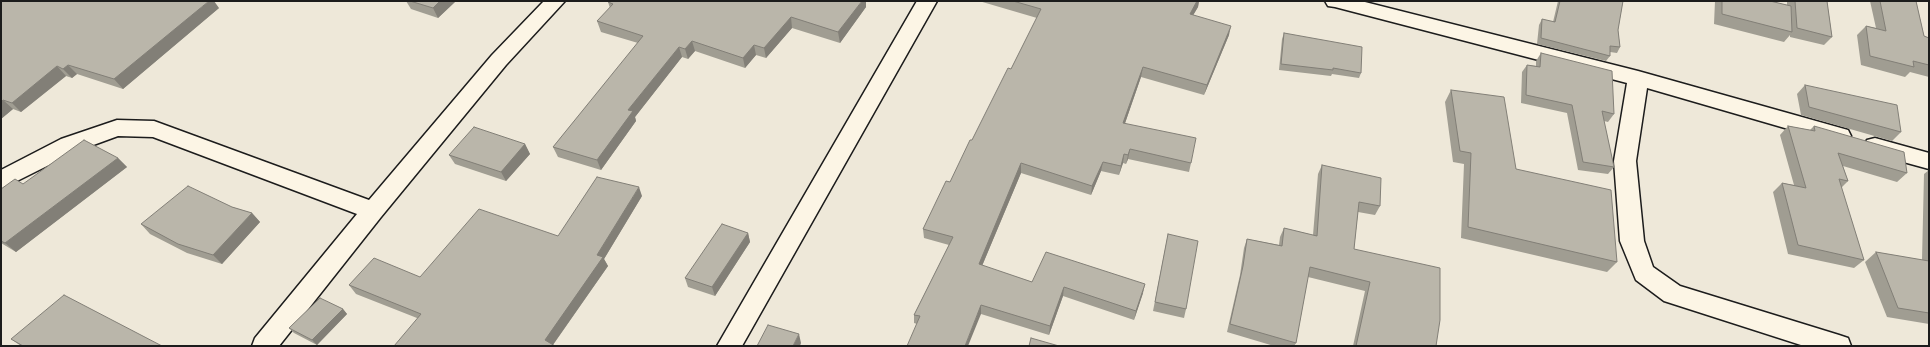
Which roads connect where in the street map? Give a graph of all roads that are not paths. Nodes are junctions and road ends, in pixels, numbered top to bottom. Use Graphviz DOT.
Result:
graph roads {
  1 [pos="555,1"];
  2 [pos="927,1"];
  3 [pos="1335,1"];
  4 [pos="1638,78"];
  5 [pos="1929,161"];
  6 [pos="1,180"];
  7 [pos="373,211"];
  8 [pos="264,346"];
  9 [pos="729,346"];
  10 [pos="1839,346"];
  1 -- 7 [label="street"];
  2 -- 9 [label="street"];
  3 -- 4 [label="street"];
  4 -- 5 [label="street"];
  4 -- 10 [label="street"];
  6 -- 7 [label="street"];
  7 -- 8 [label="street"];
}
